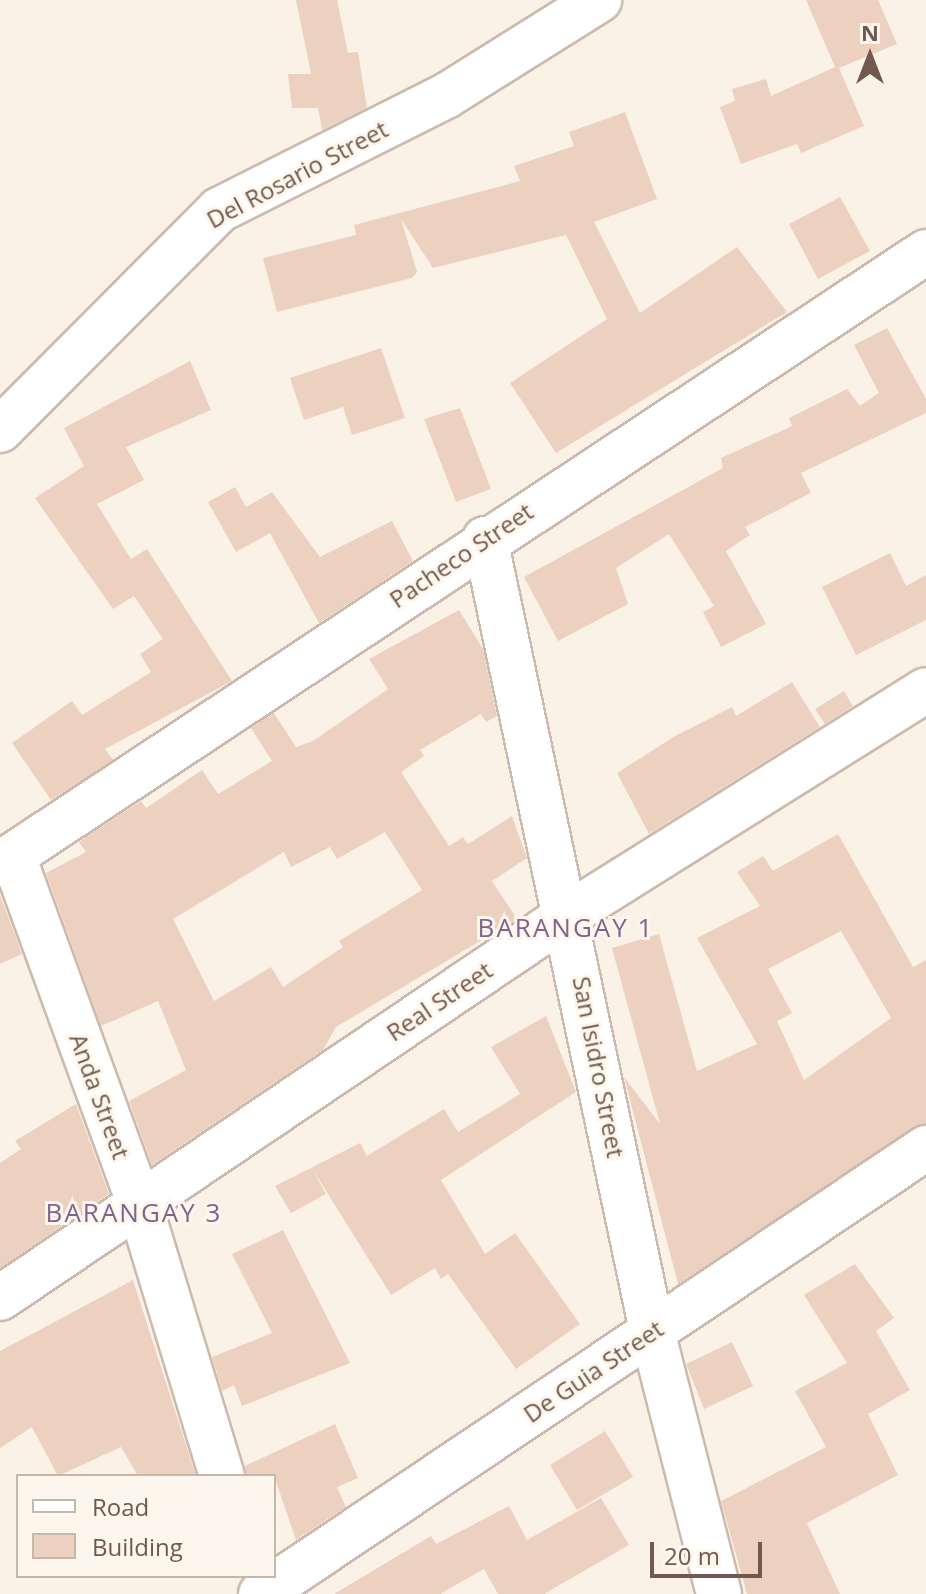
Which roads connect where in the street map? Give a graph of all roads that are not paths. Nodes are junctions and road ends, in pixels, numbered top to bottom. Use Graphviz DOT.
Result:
graph roads {
  1 [pos="599,0"];
  2 [pos="926,252"];
  3 [pos="0,430"];
  4 [pos="485,539"];
  5 [pos="926,690"];
  6 [pos="6,860"];
  7 [pos="569,914"];
  8 [pos="926,1148"];
  9 [pos="139,1203"];
  10 [pos="0,1298"];
  11 [pos="652,1331"];
  12 [pos="221,1474"];
  13 [pos="259,1594"];
  14 [pos="719,1594"];
  1 -- 3 [label="street, Del Rosario Street"];
  2 -- 4 [label="street, Pacheco Street"];
  4 -- 6 [label="street, Pacheco Street"];
  4 -- 7 [label="street, San Isidro Street"];
  5 -- 7 [label="street, Real Street"];
  6 -- 9 [label="street, Anda Street"];
  7 -- 9 [label="street, Real Street"];
  7 -- 11 [label="street, San Isidro Street"];
  8 -- 11 [label="street, De Guia Street"];
  9 -- 10 [label="street, Real Street"];
  9 -- 12 [label="street, Anda Street"];
  11 -- 13 [label="street, De Guia Street"];
  11 -- 14 [label="street, San Isidro Street"];
}
